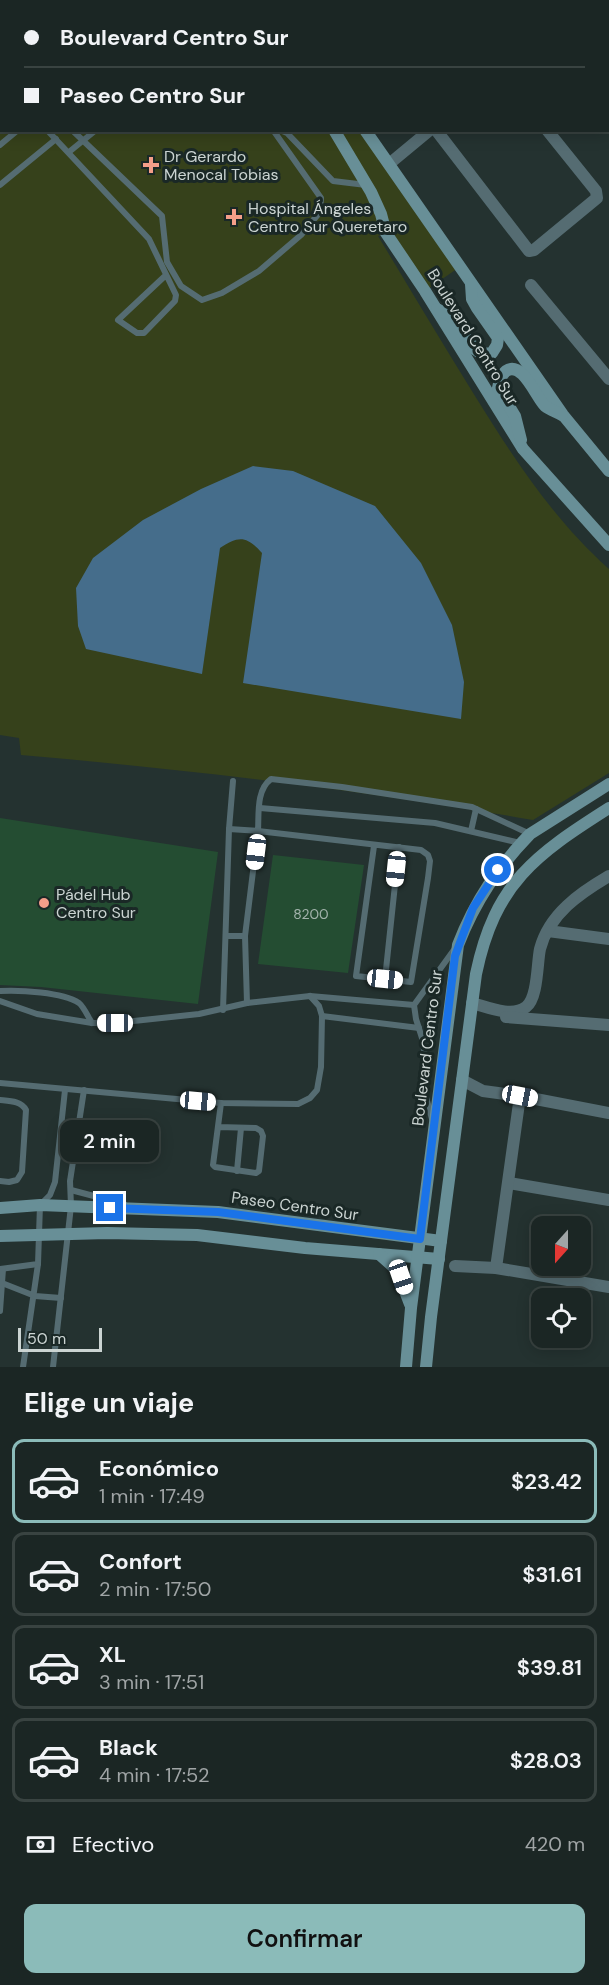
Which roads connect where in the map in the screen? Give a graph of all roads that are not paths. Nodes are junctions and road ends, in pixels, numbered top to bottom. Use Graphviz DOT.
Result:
graph roads {
  1 [pos="16,132"];
  2 [pos="49,132"];
  3 [pos="74,132"];
  4 [pos="94,132"];
  5 [pos="274,132"];
  6 [pos="285,132"];
  7 [pos="335,132"];
  8 [pos="366,132"];
  9 [pos="428,132"];
  10 [pos="438,132"];
  11 [pos="549,132"];
  12 [pos="56,139"];
  13 [pos="83,142"];
  14 [pos="0,145"];
  15 [pos="69,152"];
  16 [pos="389,164"];
  17 [pos="0,185"];
  18 [pos="367,185"];
  19 [pos="164,236"];
  20 [pos="152,245"];
  21 [pos="166,275"];
  22 [pos="471,282"];
  23 [pos="531,285"];
  24 [pos="436,309"];
  25 [pos="609,379"];
  26 [pos="563,415"];
  27 [pos="523,449"];
  28 [pos="609,471"];
  29 [pos="609,545"];
  30 [pos="232,782"];
  31 [pos="609,784"];
  32 [pos="260,808"];
  33 [pos="609,808"];
  34 [pos="476,809"];
  35 [pos="229,829"];
  36 [pos="258,831"];
  37 [pos="471,831"];
  38 [pos="526,839"];
  39 [pos="374,846"];
  40 [pos="399,847"];
  41 [pos="609,876"];
  42 [pos="548,931"];
  43 [pos="226,936"];
  44 [pos="245,936"];
  45 [pos="609,939"];
  46 [pos="458,945"];
  47 [pos="385,979"];
  48 [pos="0,991"];
  49 [pos="310,996"];
  50 [pos="0,1001"];
  51 [pos="248,1003"];
  52 [pos="414,1005"];
  53 [pos="472,1007"];
  54 [pos="223,1010"];
  55 [pos="322,1016"];
  56 [pos="92,1023"];
  57 [pos="609,1025"];
  58 [pos="419,1028"];
  59 [pos="462,1080"];
  60 [pos="0,1083"];
  61 [pos="65,1090"];
  62 [pos="84,1090"];
  63 [pos="483,1091"];
  64 [pos="520,1096"];
  65 [pos="460,1099"];
  66 [pos="0,1101"];
  67 [pos="221,1103"];
  68 [pos="609,1113"];
  69 [pos="434,1126"];
  70 [pos="218,1127"];
  71 [pos="241,1128"];
  72 [pos="237,1171"];
  73 [pos="0,1181"];
  74 [pos="509,1183"];
  75 [pos="71,1190"];
  76 [pos="609,1200"];
  77 [pos="40,1205"];
  78 [pos="71,1206"];
  79 [pos="0,1208"];
  80 [pos="142,1209"];
  81 [pos="68,1235"];
  82 [pos="0,1236"];
  83 [pos="39,1236"];
  84 [pos="399,1236"];
  85 [pos="420,1239"];
  86 [pos="441,1241"];
  87 [pos="379,1254"];
  88 [pos="399,1256"];
  89 [pos="418,1257"];
  90 [pos="439,1259"];
  91 [pos="38,1264"];
  92 [pos="455,1266"];
  93 [pos="496,1268"];
  94 [pos="2,1269"];
  95 [pos="2,1283"];
  96 [pos="609,1287"];
  97 [pos="35,1296"];
  98 [pos="61,1298"];
  99 [pos="411,1308"];
  100 [pos="0,1311"];
  101 [pos="23,1367"];
  102 [pos="53,1367"];
  103 [pos="406,1367"];
  104 [pos="426,1367"];
  1 -- 14 [label="lane"];
  2 -- 12 [label="lane"];
  3 -- 13 [label="lane"];
  4 -- 13 [label="lane"];
  5 -- 19 [label="lane"];
  6 -- 18 [label="lane"];
  7 -- 18 [label="street, Boulevard Centro Sur"];
  8 -- 16 [label="street, Boulevard Centro Sur"];
  9 -- 16 [label="street"];
  10 -- 11 [label="street"];
  12 -- 15 [label="lane"];
  12 -- 17 [label="lane"];
  13 -- 15 [label="lane"];
  13 -- 19 [label="lane"];
  15 -- 20 [label="lane"];
  16 -- 22 [label="street, Boulevard Centro Sur"];
  18 -- 24 [label="street, Boulevard Centro Sur"];
  19 -- 20 [label="lane"];
  20 -- 21 [label="lane"];
  21 -- 21 [label="lane"];
  22 -- 24 [label="street"];
  22 -- 26 [label="street, Boulevard Centro Sur"];
  23 -- 25 [label="street"];
  24 -- 27 [label="street, Boulevard Centro Sur"];
  26 -- 27 [label="street"];
  26 -- 28 [label="street, Boulevard Centro Sur"];
  27 -- 29 [label="street, Boulevard Centro Sur"];
  30 -- 35 [label="lane"];
  31 -- 38 [label="street, Boulevard Centro Sur"];
  32 -- 34 [label="lane"];
  32 -- 36 [label="lane"];
  32 -- 37 [label="lane"];
  33 -- 53 [label="street"];
  34 -- 37 [label="lane"];
  34 -- 38 [label="lane"];
  35 -- 36 [label="lane"];
  35 -- 43 [label="lane"];
  36 -- 39 [label="lane"];
  36 -- 44 [label="lane"];
  37 -- 38 [label="lane"];
  38 -- 46 [label="street, Boulevard Centro Sur"];
  39 -- 40 [label="lane"];
  39 -- 47 [label="lane"];
  40 -- 47 [label="lane"];
  40 -- 47 [label="lane"];
  41 -- 42 [label="street"];
  42 -- 45 [label="street"];
  42 -- 53 [label="street"];
  43 -- 44 [label="lane"];
  43 -- 54 [label="lane"];
  44 -- 51 [label="lane"];
  46 -- 52 [label="lane"];
  46 -- 69 [label="street, Boulevard Centro Sur"];
  48 -- 56 [label="lane"];
  49 -- 51 [label="lane"];
  49 -- 52 [label="lane"];
  49 -- 55 [label="lane"];
  50 -- 56 [label="lane"];
  51 -- 54 [label="lane"];
  52 -- 58 [label="lane"];
  53 -- 57 [label="street"];
  53 -- 59 [label="street"];
  54 -- 56 [label="lane"];
  55 -- 58 [label="lane"];
  55 -- 67 [label="lane"];
  58 -- 69 [label="lane"];
  59 -- 63 [label="street"];
  59 -- 65 [label="street"];
  60 -- 61 [label="lane"];
  61 -- 62 [label="lane"];
  61 -- 77 [label="lane"];
  62 -- 67 [label="lane"];
  62 -- 75 [label="lane"];
  63 -- 64 [label="street"];
  63 -- 65 [label="street"];
  64 -- 68 [label="street"];
  64 -- 74 [label="street"];
  65 -- 86 [label="street"];
  66 -- 73 [label="lane"];
  67 -- 70 [label="lane"];
  69 -- 85 [label="street, Boulevard Centro Sur"];
  70 -- 71 [label="lane"];
  70 -- 72 [label="lane"];
  71 -- 72 [label="lane"];
  71 -- 72 [label="lane"];
  74 -- 76 [label="street"];
  74 -- 93 [label="street"];
  75 -- 78 [label="lane"];
  75 -- 80 [label="lane"];
  77 -- 78 [label="street, Paseo Centro Sur"];
  77 -- 79 [label="street, Paseo Centro Sur"];
  77 -- 83 [label="lane"];
  78 -- 80 [label="street, Paseo Centro Sur"];
  78 -- 81 [label="lane"];
  80 -- 84 [label="street, Paseo Centro Sur"];
  81 -- 83 [label="street"];
  81 -- 87 [label="street"];
  81 -- 98 [label="lane"];
  82 -- 83 [label="street"];
  83 -- 91 [label="lane"];
  84 -- 85 [label="street, Paseo Centro Sur"];
  84 -- 88 [label="street"];
  85 -- 86 [label="street, Paseo Centro Sur"];
  85 -- 89 [label="street, Boulevard Centro Sur"];
  86 -- 90 [label="street"];
  87 -- 88 [label="street"];
  87 -- 99 [label="street"];
  88 -- 89 [label="street"];
  89 -- 90 [label="street"];
  89 -- 99 [label="street, Boulevard Centro Sur"];
  90 -- 104 [label="street"];
  91 -- 94 [label="lane"];
  91 -- 97 [label="lane"];
  92 -- 93 [label="street"];
  93 -- 96 [label="street"];
  94 -- 95 [label="lane"];
  95 -- 97 [label="lane"];
  95 -- 100 [label="lane"];
  97 -- 98 [label="lane"];
  97 -- 101 [label="lane"];
  98 -- 102 [label="lane"];
  99 -- 103 [label="street, Boulevard Centro Sur"];
}
